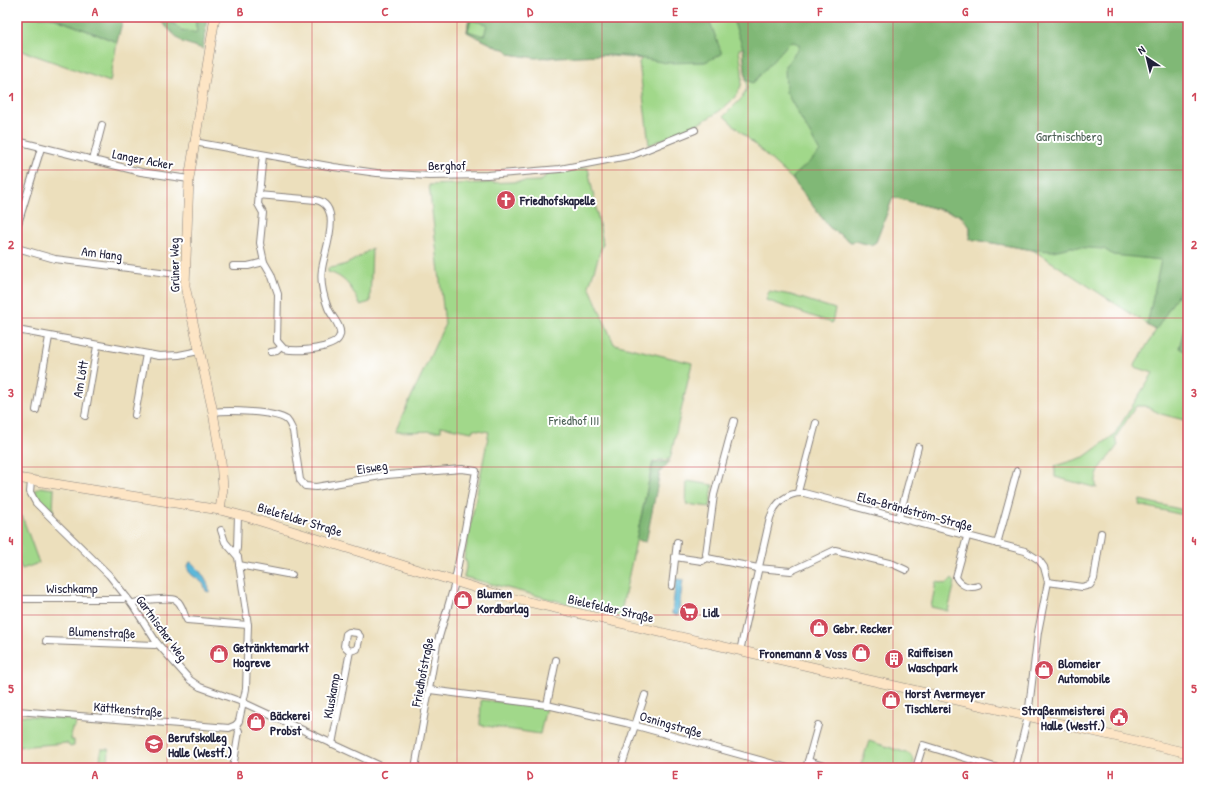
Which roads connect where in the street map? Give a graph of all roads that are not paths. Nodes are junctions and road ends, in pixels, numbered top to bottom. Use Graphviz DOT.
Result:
graph roads {
  1 [pos="215,17"];
  2 [pos="102,125"];
  3 [pos="695,130"];
  4 [pos="17,141"];
  5 [pos="194,142"];
  6 [pos="41,148"];
  7 [pos="263,155"];
  8 [pos="93,160"];
  9 [pos="189,179"];
  10 [pos="258,195"];
  11 [pos="17,227"];
  12 [pos="17,248"];
  13 [pos="264,262"];
  14 [pos="233,266"];
  15 [pos="185,275"];
  16 [pos="17,330"];
  17 [pos="49,337"];
  18 [pos="97,346"];
  19 [pos="281,348"];
  20 [pos="199,351"];
  21 [pos="271,352"];
  22 [pos="146,354"];
  23 [pos="36,410"];
  24 [pos="213,412"];
  25 [pos="136,415"];
  26 [pos="85,416"];
  27 [pos="734,421"];
  28 [pos="816,423"];
  29 [pos="918,447"];
  30 [pos="1016,471"];
  31 [pos="17,478"];
  32 [pos="31,481"];
  33 [pos="798,492"];
  34 [pos="220,510"];
  35 [pos="238,514"];
  36 [pos="899,518"];
  37 [pos="221,530"];
  38 [pos="1101,533"];
  39 [pos="967,537"];
  40 [pos="677,542"];
  41 [pos="998,544"];
  42 [pos="236,553"];
  43 [pos="675,557"];
  44 [pos="707,558"];
  45 [pos="239,565"];
  46 [pos="758,568"];
  47 [pos="906,570"];
  48 [pos="292,575"];
  49 [pos="455,582"];
  50 [pos="1048,582"];
  51 [pos="672,586"];
  52 [pos="978,586"];
  53 [pos="126,597"];
  54 [pos="17,599"];
  55 [pos="132,604"];
  56 [pos="248,625"];
  57 [pos="46,642"];
  58 [pos="157,643"];
  59 [pos="350,651"];
  60 [pos="740,651"];
  61 [pos="556,660"];
  62 [pos="430,690"];
  63 [pos="645,695"];
  64 [pos="242,702"];
  65 [pos="547,705"];
  66 [pos="17,711"];
  67 [pos="1028,716"];
  68 [pos="236,725"];
  69 [pos="818,725"];
  70 [pos="636,726"];
  71 [pos="332,744"];
  72 [pos="1188,753"];
  73 [pos="808,761"];
  74 [pos="233,768"];
  75 [pos="385,768"];
  76 [pos="414,768"];
  77 [pos="621,768"];
  78 [pos="788,768"];
  79 [pos="806,768"];
  80 [pos="830,768"];
  81 [pos="916,768"];
  82 [pos="998,768"];
  83 [pos="1015,768"];
  1 -- 5 [label="street, Grüner Weg"];
  2 -- 8 [label="street, Langer Acker"];
  3 -- 7 [label="street, Berghof"];
  4 -- 6 [label="street, Langer Acker"];
  5 -- 7 [label="street, Berghof"];
  5 -- 9 [label="street, Grüner Weg"];
  6 -- 8 [label="street, Langer Acker"];
  6 -- 11 [label="street"];
  7 -- 10 [label="street"];
  8 -- 9 [label="street, Langer Acker"];
  9 -- 15 [label="street, Grüner Weg"];
  10 -- 13 [label="street"];
  10 -- 19 [label="street"];
  12 -- 15 [label="street, Am Hang"];
  13 -- 14 [label="street"];
  13 -- 19 [label="street"];
  15 -- 20 [label="street, Grüner Weg"];
  16 -- 17 [label="street, Am Lött"];
  17 -- 18 [label="street, Am Lött"];
  17 -- 23 [label="street"];
  18 -- 22 [label="street, Am Lött"];
  18 -- 26 [label="street, Am Lött"];
  19 -- 21 [label="street"];
  20 -- 22 [label="street, Am Lött"];
  20 -- 24 [label="street, Grüner Weg"];
  22 -- 25 [label="street"];
  24 -- 34 [label="street, Grüner Weg"];
  24 -- 49 [label="street, Eisweg"];
  27 -- 44 [label="street"];
  28 -- 33 [label="street"];
  29 -- 36 [label="street"];
  30 -- 41 [label="street"];
  31 -- 32 [label="street, Bielefelder Straße"];
  32 -- 34 [label="street, Bielefelder Straße"];
  32 -- 53 [label="street, Gartnischer Weg"];
  33 -- 36 [label="street, Elsa-Brändström-Straße"];
  33 -- 46 [label="street"];
  34 -- 35 [label="street, Bielefelder Straße"];
  35 -- 42 [label="street"];
  35 -- 49 [label="street, Bielefelder Straße"];
  36 -- 39 [label="street, Elsa-Brändström-Straße"];
  37 -- 42 [label="street"];
  38 -- 50 [label="street"];
  39 -- 41 [label="street, Elsa-Brändström-Straße"];
  39 -- 52 [label="street"];
  40 -- 43 [label="street"];
  41 -- 50 [label="street, Elsa-Brändström-Straße"];
  42 -- 45 [label="street"];
  43 -- 44 [label="street"];
  43 -- 51 [label="street"];
  44 -- 46 [label="street"];
  45 -- 48 [label="street"];
  45 -- 56 [label="street"];
  46 -- 47 [label="street"];
  46 -- 60 [label="street"];
  49 -- 60 [label="street, Bielefelder Straße"];
  49 -- 62 [label="street, Friedhofstraße"];
  50 -- 67 [label="street"];
  53 -- 54 [label="street, Wischkamp"];
  53 -- 55 [label="street, Gartnischer Weg"];
  55 -- 56 [label="street"];
  55 -- 58 [label="street, Gartnischer Weg"];
  56 -- 64 [label="street"];
  57 -- 58 [label="street, Blumenstraße"];
  58 -- 64 [label="street, Gartnischer Weg"];
  59 -- 71 [label="street, Kluskamp"];
  60 -- 67 [label="street, Bielefelder Straße"];
  61 -- 65 [label="street"];
  62 -- 65 [label="street, Osningstraße"];
  62 -- 76 [label="street, Friedhofstraße"];
  63 -- 70 [label="street"];
  64 -- 68 [label="street"];
  64 -- 71 [label="street, Gartnischer Weg"];
  65 -- 70 [label="street, Osningstraße"];
  66 -- 68 [label="street, Kättkenstraße"];
  67 -- 72 [label="street, Bielefelder Straße"];
  67 -- 83 [label="street"];
  68 -- 74 [label="street"];
  69 -- 73 [label="street"];
  70 -- 77 [label="street"];
  70 -- 78 [label="street, Osningstraße"];
  71 -- 75 [label="street, Gartnischer Weg"];
  73 -- 79 [label="street"];
  73 -- 80 [label="street"];
  81 -- 82 [label="street"];
}
